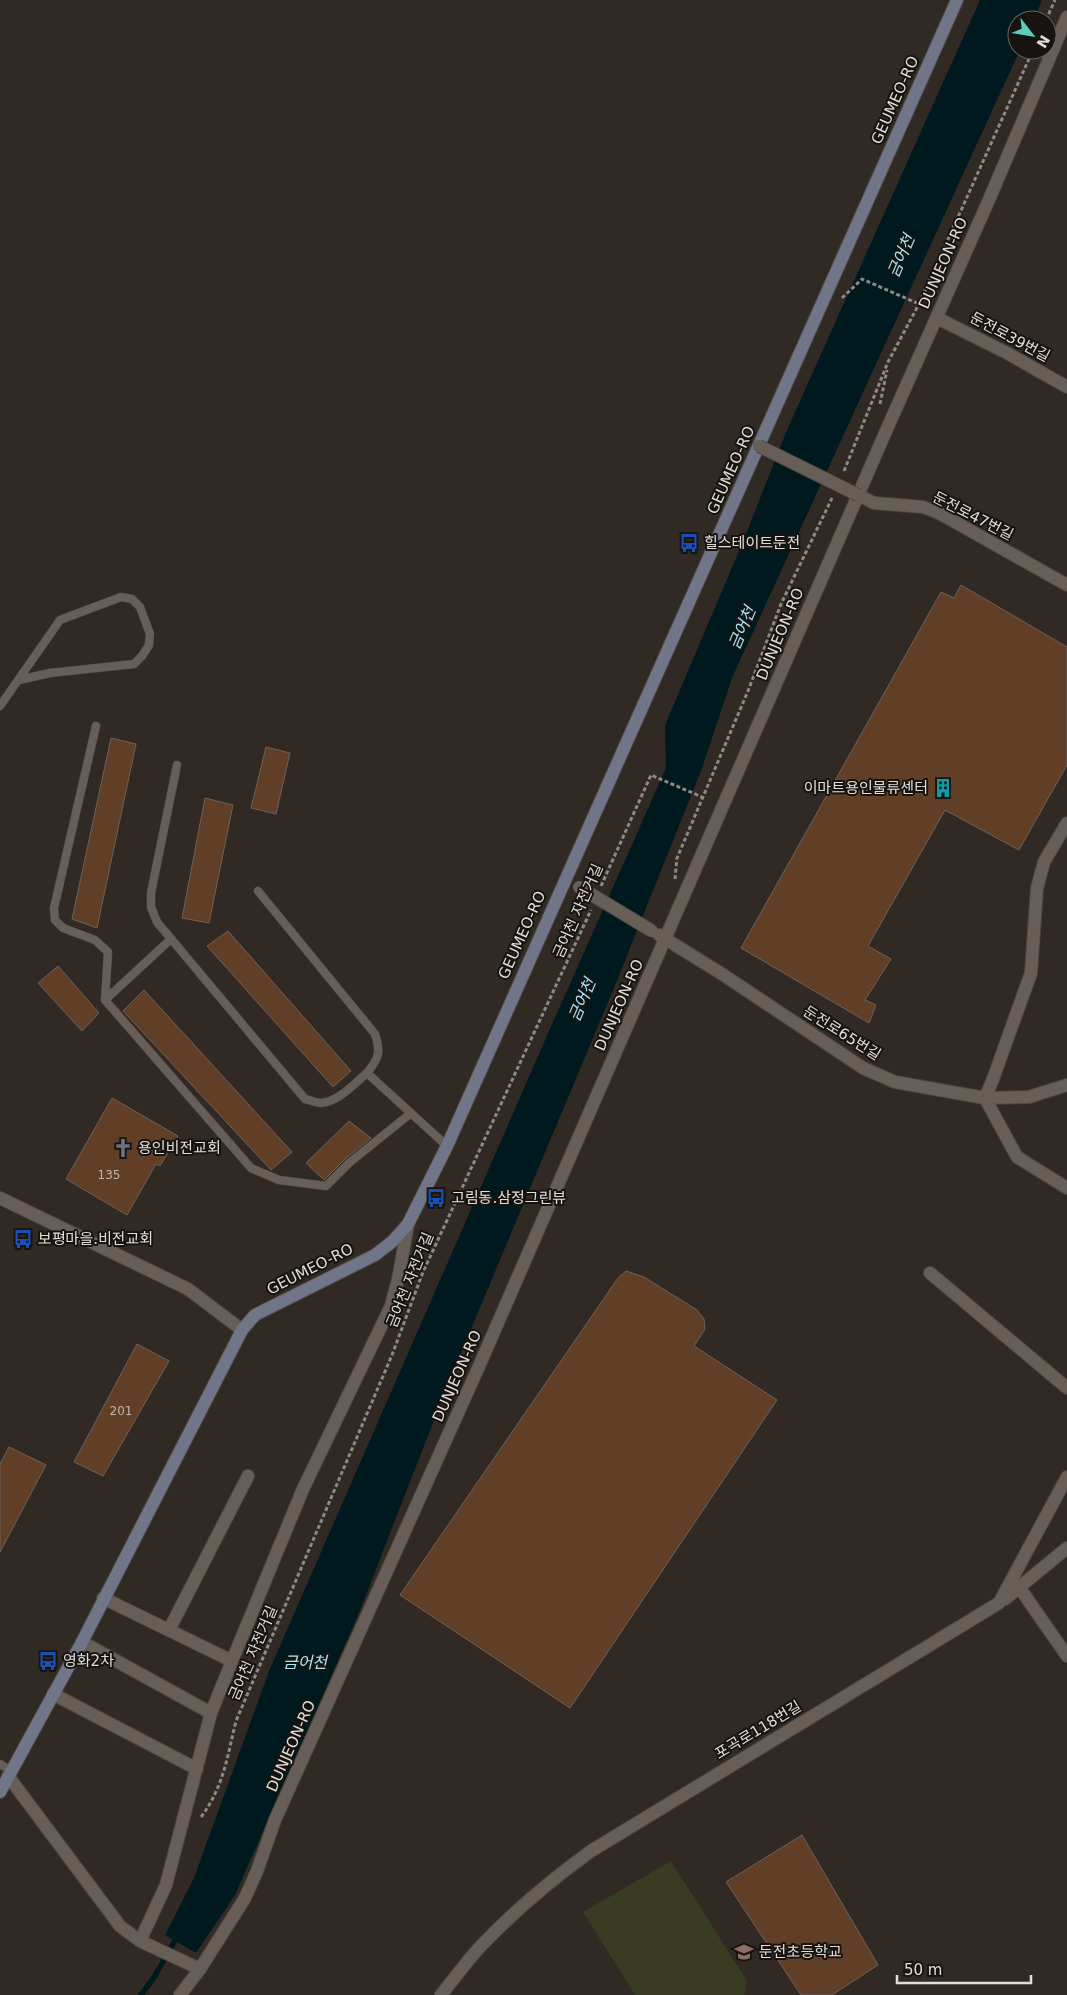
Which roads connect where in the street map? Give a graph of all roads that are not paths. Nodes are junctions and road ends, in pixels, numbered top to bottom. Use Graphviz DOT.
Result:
graph roads {
  1 [pos="957,0"];
  2 [pos="1067,18"];
  3 [pos="936,318"];
  4 [pos="1067,387"];
  5 [pos="759,446"];
  6 [pos="858,494"];
  7 [pos="1067,585"];
  8 [pos="19,680"];
  9 [pos="0,706"];
  10 [pos="96,726"];
  11 [pos="177,764"];
  12 [pos="1067,823"];
  13 [pos="565,879"];
  14 [pos="258,891"];
  15 [pos="171,939"];
  16 [pos="665,940"];
  17 [pos="104,1000"];
  18 [pos="367,1073"];
  19 [pos="1067,1085"];
  20 [pos="985,1098"];
  21 [pos="411,1113"];
  22 [pos="447,1146"];
  23 [pos="1067,1188"];
  24 [pos="0,1198"];
  25 [pos="408,1224"];
  26 [pos="930,1273"];
  27 [pos="242,1330"];
  28 [pos="1067,1388"];
  29 [pos="248,1476"];
  30 [pos="1067,1477"];
  31 [pos="1067,1548"];
  32 [pos="1020,1587"];
  33 [pos="103,1598"];
  34 [pos="999,1603"];
  35 [pos="169,1630"];
  36 [pos="82,1642"];
  37 [pos="1067,1656"];
  38 [pos="232,1661"];
  39 [pos="53,1694"];
  40 [pos="212,1713"];
  41 [pos="197,1769"];
  42 [pos="6,1770"];
  43 [pos="0,1792"];
  44 [pos="140,1941"];
  45 [pos="200,1969"];
  46 [pos="180,1995"];
  47 [pos="441,1995"];
  1 -- 5 [label="street, GEUMEO-RO"];
  2 -- 3 [label="street, DUNJEON-RO"];
  3 -- 4 [label="street, 둔전로39번길"];
  3 -- 6 [label="street, DUNJEON-RO"];
  5 -- 6 [label="street, 둔전로47번길, bridge"];
  5 -- 13 [label="street, GEUMEO-RO"];
  6 -- 7 [label="street, 둔전로47번길"];
  6 -- 16 [label="street, DUNJEON-RO"];
  8 -- 8 [label="lane"];
  8 -- 9 [label="lane"];
  10 -- 17 [label="lane"];
  11 -- 15 [label="lane"];
  12 -- 20 [label="street"];
  13 -- 16 [label="street, 둔전로65번길, bridge"];
  13 -- 22 [label="street, GEUMEO-RO"];
  14 -- 18 [label="lane"];
  15 -- 17 [label="lane"];
  15 -- 18 [label="lane"];
  16 -- 20 [label="street, 둔전로65번길"];
  16 -- 45 [label="street, DUNJEON-RO"];
  17 -- 21 [label="lane"];
  18 -- 21 [label="lane"];
  19 -- 20 [label="street, 둔전로65번길"];
  20 -- 23 [label="street"];
  21 -- 22 [label="lane"];
  22 -- 25 [label="street, GEUMEO-RO"];
  24 -- 27 [label="street"];
  25 -- 27 [label="street, GEUMEO-RO"];
  25 -- 38 [label="street"];
  26 -- 28 [label="street"];
  27 -- 33 [label="street, GEUMEO-RO"];
  29 -- 35 [label="street"];
  30 -- 34 [label="street"];
  31 -- 32 [label="street, 포곡로118번길"];
  32 -- 34 [label="street, 포곡로118번길"];
  32 -- 37 [label="street"];
  33 -- 35 [label="street"];
  33 -- 36 [label="street, GEUMEO-RO"];
  34 -- 47 [label="street, 포곡로118번길"];
  35 -- 38 [label="street"];
  36 -- 39 [label="street, GEUMEO-RO"];
  36 -- 40 [label="street"];
  38 -- 40 [label="street"];
  39 -- 41 [label="street"];
  39 -- 42 [label="street, GEUMEO-RO"];
  40 -- 41 [label="street"];
  41 -- 44 [label="street"];
  42 -- 43 [label="street, GEUMEO-RO"];
  42 -- 44 [label="street"];
  44 -- 45 [label="street"];
  45 -- 46 [label="street, DUNJEON-RO"];
}
